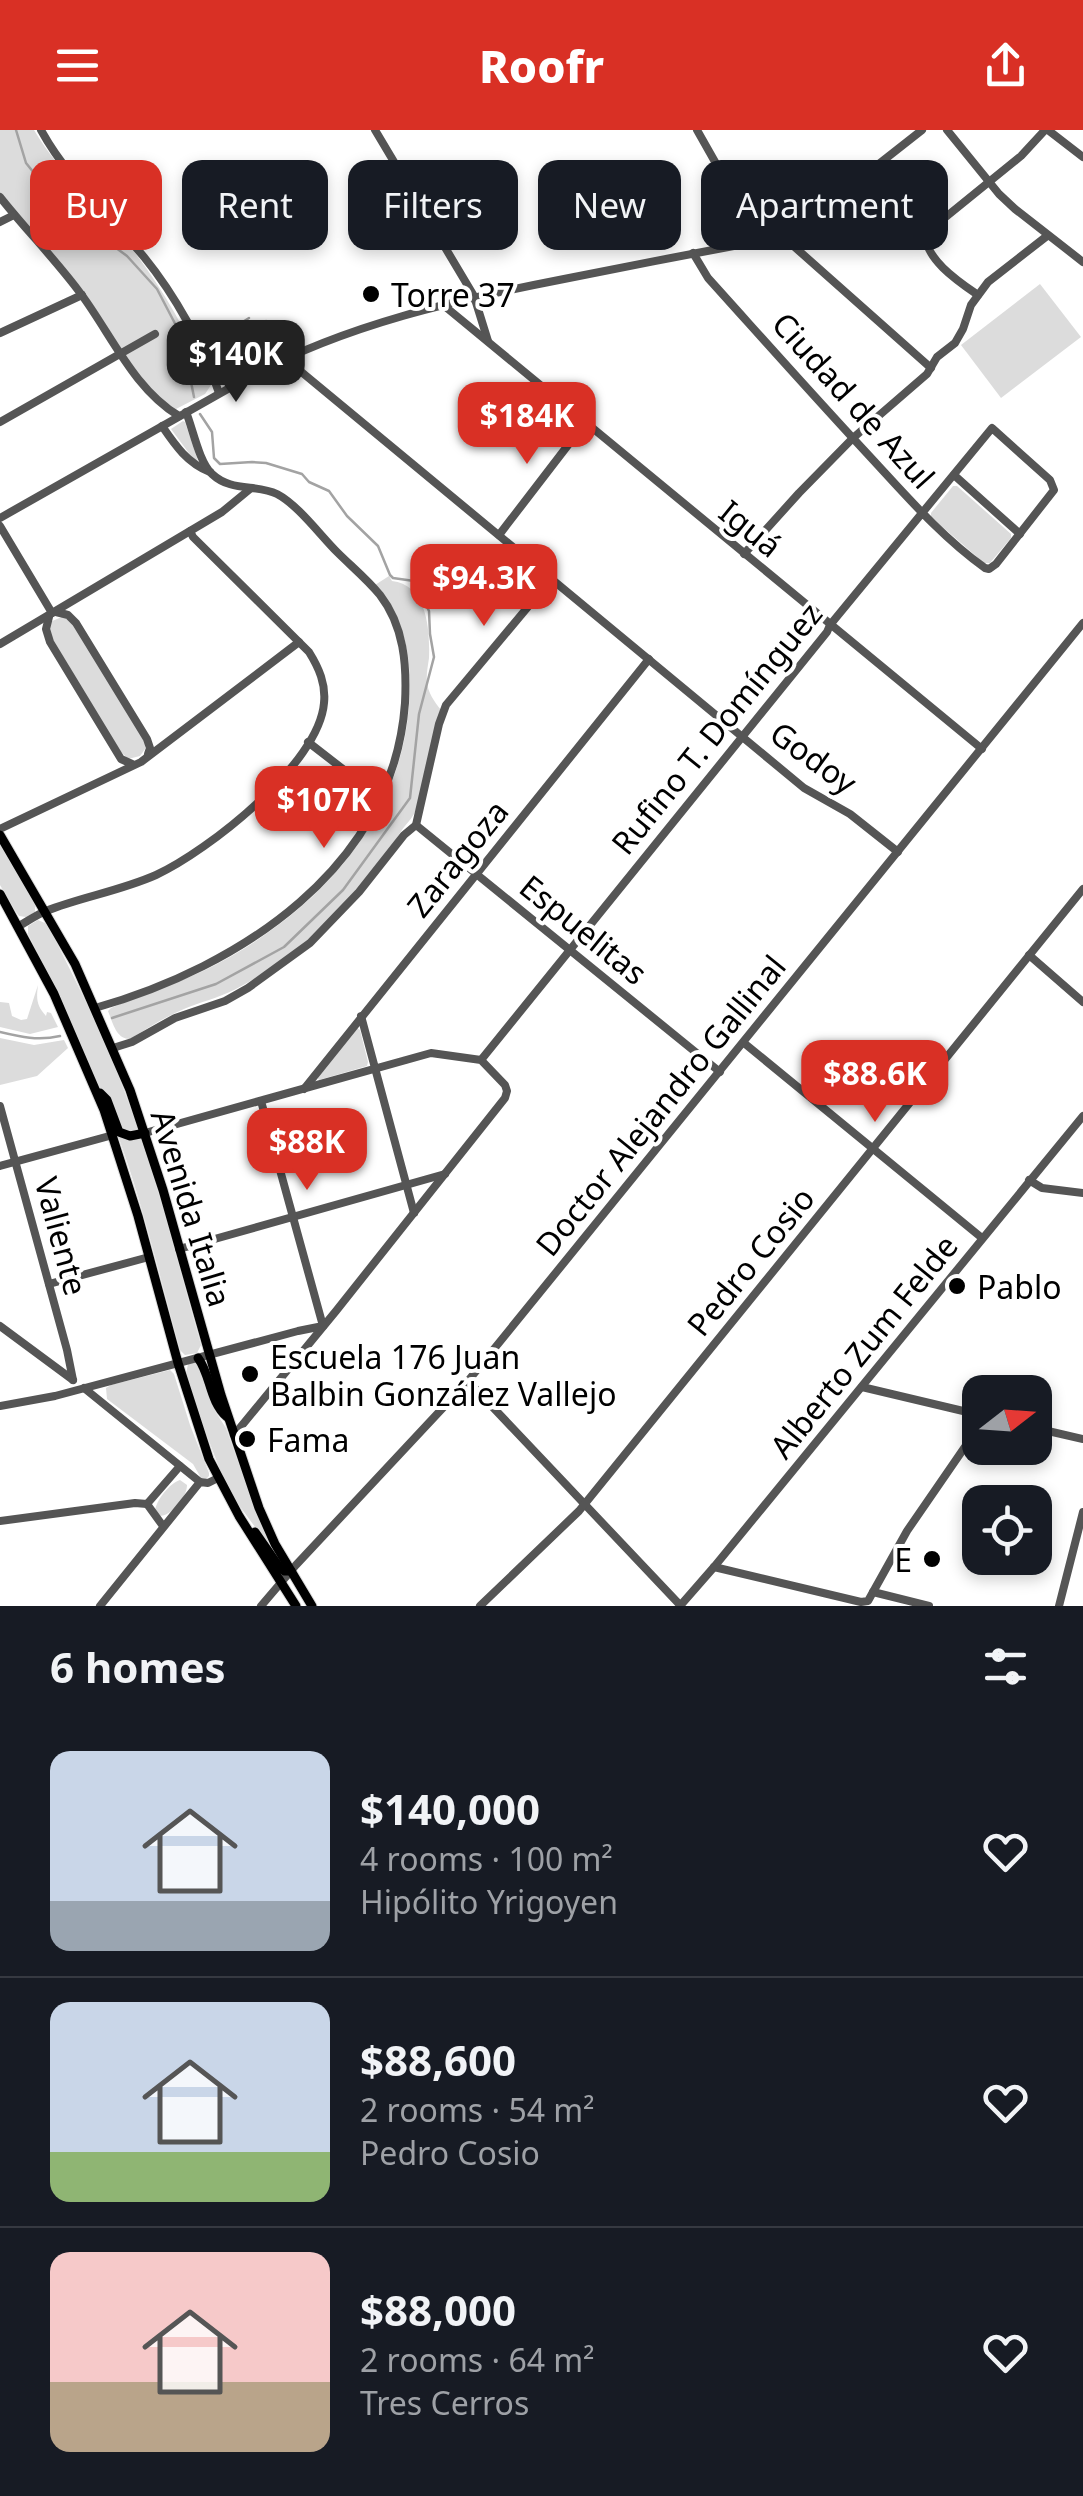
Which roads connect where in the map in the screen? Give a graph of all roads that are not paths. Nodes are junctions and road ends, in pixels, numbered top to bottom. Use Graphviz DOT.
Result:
graph roads {
  1 [pos="41,130"];
  2 [pos="375,130"];
  3 [pos="697,130"];
  4 [pos="922,130"];
  5 [pos="947,130"];
  6 [pos="1047,130"];
  7 [pos="1083,157"];
  8 [pos="714,160"];
  9 [pos="884,160"];
  10 [pos="988,182"];
  11 [pos="0,197"];
  12 [pos="948,214"];
  13 [pos="14,215"];
  14 [pos="0,222"];
  15 [pos="1047,236"];
  16 [pos="712,250"];
  17 [pos="798,250"];
  18 [pos="929,250"];
  19 [pos="694,254"];
  20 [pos="1083,262"];
  21 [pos="82,294"];
  22 [pos="978,295"];
  23 [pos="474,296"];
  24 [pos="442,304"];
  25 [pos="482,320"];
  26 [pos="469,328"];
  27 [pos="0,333"];
  28 [pos="156,334"];
  29 [pos="490,345"];
  30 [pos="121,354"];
  31 [pos="288,356"];
  32 [pos="931,368"];
  33 [pos="219,394"];
  34 [pos="183,414"];
  35 [pos="0,422"];
  36 [pos="585,423"];
  37 [pos="162,426"];
  38 [pos="853,438"];
  39 [pos="210,472"];
  40 [pos="954,475"];
  41 [pos="228,485"];
  42 [pos="250,489"];
  43 [pos="230,506"];
  44 [pos="922,512"];
  45 [pos="0,518"];
  46 [pos="0,526"];
  47 [pos="190,531"];
  48 [pos="1020,534"];
  49 [pos="499,535"];
  50 [pos="744,554"];
  51 [pos="552,578"];
  52 [pos="52,613"];
  53 [pos="1083,623"];
  54 [pos="830,625"];
  55 [pos="299,642"];
  56 [pos="0,644"];
  57 [pos="649,659"];
  58 [pos="742,736"];
  59 [pos="308,742"];
  60 [pos="982,749"];
  61 [pos="147,757"];
  62 [pos="134,765"];
  63 [pos="380,797"];
  64 [pos="416,825"];
  65 [pos="0,832"];
  66 [pos="898,852"];
  67 [pos="477,874"];
  68 [pos="1083,889"];
  69 [pos="0,894"];
  70 [pos="46,911"];
  71 [pos="18,926"];
  72 [pos="570,950"];
  73 [pos="1029,955"];
  74 [pos="1083,1002"];
  75 [pos="95,1008"];
  76 [pos="361,1016"];
  77 [pos="744,1043"];
  78 [pos="113,1048"];
  79 [pos="481,1060"];
  80 [pos="376,1069"];
  81 [pos="720,1072"];
  82 [pos="95,1087"];
  83 [pos="304,1088"];
  84 [pos="261,1101"];
  85 [pos="0,1106"];
  86 [pos="1083,1116"];
  87 [pos="145,1133"];
  88 [pos="112,1135"];
  89 [pos="874,1148"];
  90 [pos="16,1162"];
  91 [pos="0,1166"];
  92 [pos="445,1174"];
  93 [pos="1029,1180"];
  94 [pos="406,1185"];
  95 [pos="1083,1194"];
  96 [pos="414,1213"];
  97 [pos="292,1217"];
  98 [pos="982,1238"];
  99 [pos="179,1249"];
  100 [pos="148,1257"];
  101 [pos="50,1284"];
  102 [pos="0,1326"];
  103 [pos="323,1326"];
  104 [pos="204,1356"];
  105 [pos="178,1363"];
  106 [pos="73,1380"];
  107 [pos="468,1381"];
  108 [pos="862,1387"];
  109 [pos="84,1388"];
  110 [pos="0,1406"];
  111 [pos="962,1411"];
  112 [pos="1052,1432"];
  113 [pos="234,1435"];
  114 [pos="1083,1439"];
  115 [pos="962,1451"];
  116 [pos="180,1466"];
  117 [pos="218,1478"];
  118 [pos="200,1482"];
  119 [pos="147,1504"];
  120 [pos="584,1505"];
  121 [pos="1083,1512"];
  122 [pos="239,1516"];
  123 [pos="0,1521"];
  124 [pos="163,1526"];
  125 [pos="714,1567"];
  126 [pos="290,1571"];
  127 [pos="280,1583"];
  128 [pos="870,1596"];
  129 [pos="300,1605"];
  130 [pos="100,1606"];
  131 [pos="262,1606"];
  132 [pos="480,1606"];
  133 [pos="680,1606"];
  134 [pos="929,1606"];
  135 [pos="1058,1606"];
  1 -- 33 [label="street"];
  2 -- 23 [label="street"];
  3 -- 8 [label="street"];
  4 -- 9 [label="street"];
  5 -- 10 [label="street"];
  6 -- 7 [label="street"];
  6 -- 10 [label="street"];
  10 -- 12 [label="street"];
  10 -- 15 [label="street"];
  11 -- 13 [label="street"];
  13 -- 14 [label="street"];
  13 -- 21 [label="street"];
  15 -- 20 [label="street"];
  15 -- 22 [label="street"];
  16 -- 19 [label="street"];
  17 -- 32 [label="street"];
  18 -- 22 [label="street"];
  19 -- 23 [label="street"];
  19 -- 38 [label="street, Ciudad de Azul"];
  21 -- 27 [label="street"];
  21 -- 30 [label="street"];
  22 -- 32 [label="street"];
  23 -- 24 [label="street"];
  23 -- 25 [label="street"];
  24 -- 26 [label="street, Iguá"];
  24 -- 31 [label="street"];
  25 -- 26 [label="street"];
  25 -- 29 [label="street"];
  26 -- 29 [label="street, Iguá"];
  28 -- 30 [label="street"];
  29 -- 36 [label="street, Iguá"];
  30 -- 34 [label="street"];
  30 -- 35 [label="street"];
  31 -- 33 [label="street"];
  31 -- 49 [label="street, Godoy"];
  32 -- 38 [label="street"];
  33 -- 34 [label="street"];
  34 -- 37 [label="street"];
  34 -- 39 [label="street"];
  36 -- 49 [label="street"];
  36 -- 50 [label="street, Iguá"];
  37 -- 39 [label="street"];
  37 -- 45 [label="street"];
  38 -- 44 [label="street, Ciudad de Azul"];
  38 -- 50 [label="street"];
  39 -- 41 [label="street"];
  40 -- 44 [label="street, Rufino T. Domínguez"];
  40 -- 48 [label="street"];
  40 -- 48 [label="street, Rufino T. Domínguez"];
  41 -- 42 [label="street"];
  41 -- 43 [label="street"];
  42 -- 43 [label="street"];
  42 -- 63 [label="street"];
  43 -- 47 [label="street"];
  44 -- 48 [label="street, Ciudad de Azul"];
  44 -- 54 [label="street, Rufino T. Domínguez"];
  46 -- 52 [label="street"];
  47 -- 52 [label="street"];
  47 -- 55 [label="street"];
  49 -- 51 [label="street, Godoy"];
  50 -- 54 [label="street, Iguá"];
  51 -- 57 [label="street, Godoy"];
  51 -- 64 [label="street"];
  52 -- 56 [label="street"];
  52 -- 61 [label="street"];
  52 -- 62 [label="street"];
  53 -- 60 [label="street, Doctor Alejandro Gallinal"];
  54 -- 58 [label="street, Rufino T. Domínguez"];
  54 -- 60 [label="street, Iguá"];
  55 -- 59 [label="street"];
  55 -- 61 [label="street"];
  57 -- 58 [label="street, Godoy"];
  57 -- 67 [label="street, Zaragoza"];
  58 -- 66 [label="street, Godoy"];
  58 -- 72 [label="street, Rufino T. Domínguez"];
  59 -- 63 [label="street"];
  59 -- 70 [label="street"];
  60 -- 66 [label="street, Doctor Alejandro Gallinal"];
  61 -- 62 [label="street"];
  62 -- 65 [label="street"];
  63 -- 75 [label="street"];
  64 -- 67 [label="street, Espuelitas"];
  64 -- 78 [label="street"];
  65 -- 70 [label="main road, Avenida Italia"];
  66 -- 77 [label="street, Doctor Alejandro Gallinal"];
  67 -- 72 [label="street, Espuelitas"];
  67 -- 76 [label="street, Zaragoza"];
  68 -- 73 [label="street, Pedro Cosio"];
  69 -- 71 [label="main road, Avenida Italia"];
  70 -- 71 [label="street"];
  70 -- 75 [label="main road, Avenida Italia"];
  71 -- 82 [label="main road, Avenida Italia"];
  72 -- 79 [label="street, Rufino T. Domínguez"];
  72 -- 81 [label="street, Espuelitas"];
  73 -- 74 [label="street"];
  73 -- 89 [label="street, Pedro Cosio"];
  75 -- 78 [label="main road, Avenida Italia"];
  76 -- 80 [label="street"];
  76 -- 83 [label="street, Zaragoza"];
  77 -- 81 [label="street, Doctor Alejandro Gallinal"];
  77 -- 89 [label="street"];
  78 -- 87 [label="main road, Avenida Italia"];
  79 -- 80 [label="street"];
  79 -- 92 [label="street"];
  80 -- 83 [label="street"];
  80 -- 94 [label="street"];
  81 -- 107 [label="street, Doctor Alejandro Gallinal"];
  82 -- 87 [label="main road"];
  82 -- 88 [label="main road, Avenida Italia"];
  83 -- 84 [label="street"];
  84 -- 87 [label="street"];
  84 -- 97 [label="street"];
  85 -- 90 [label="street, Valiente"];
  86 -- 93 [label="street, Alberto Zum Felde"];
  87 -- 99 [label="main road, Avenida Italia"];
  88 -- 90 [label="street"];
  88 -- 100 [label="main road, Avenida Italia"];
  89 -- 98 [label="street"];
  89 -- 120 [label="street, Pedro Cosio"];
  90 -- 91 [label="street"];
  90 -- 101 [label="street, Valiente"];
  92 -- 94 [label="street"];
  92 -- 96 [label="street"];
  93 -- 95 [label="street"];
  93 -- 98 [label="street, Alberto Zum Felde"];
  94 -- 96 [label="street"];
  94 -- 97 [label="street"];
  96 -- 103 [label="street"];
  97 -- 99 [label="street"];
  97 -- 103 [label="street"];
  98 -- 108 [label="street, Alberto Zum Felde"];
  99 -- 104 [label="main road, Avenida Italia"];
  100 -- 101 [label="street"];
  100 -- 105 [label="main road, Avenida Italia"];
  101 -- 106 [label="street, Valiente"];
  102 -- 106 [label="street"];
  103 -- 104 [label="street"];
  103 -- 113 [label="street"];
  104 -- 105 [label="street"];
  104 -- 113 [label="main road, Avenida Italia"];
  105 -- 109 [label="street"];
  105 -- 117 [label="main road, Avenida Italia"];
  106 -- 109 [label="street"];
  107 -- 120 [label="street"];
  107 -- 126 [label="street, Doctor Alejandro Gallinal"];
  108 -- 111 [label="street"];
  108 -- 125 [label="street, Alberto Zum Felde"];
  109 -- 110 [label="street"];
  109 -- 116 [label="street"];
  112 -- 114 [label="street"];
  113 -- 126 [label="main road, Avenida Italia"];
  115 -- 128 [label="street"];
  116 -- 118 [label="street"];
  116 -- 119 [label="street"];
  117 -- 118 [label="street"];
  117 -- 122 [label="main road, Avenida Italia"];
  118 -- 124 [label="street"];
  119 -- 123 [label="street"];
  119 -- 124 [label="street"];
  120 -- 132 [label="street, Pedro Cosio"];
  120 -- 133 [label="street"];
  121 -- 135 [label="street"];
  122 -- 126 [label="main road"];
  122 -- 127 [label="main road, Avenida Italia"];
  124 -- 130 [label="street"];
  125 -- 128 [label="street"];
  125 -- 133 [label="street, Alberto Zum Felde"];
  126 -- 127 [label="street, Doctor Alejandro Gallinal"];
  126 -- 129 [label="main road, Avenida Italia"];
  127 -- 129 [label="main road, Avenida Italia"];
  127 -- 131 [label="street, Doctor Alejandro Gallinal"];
  128 -- 134 [label="street"];
}
